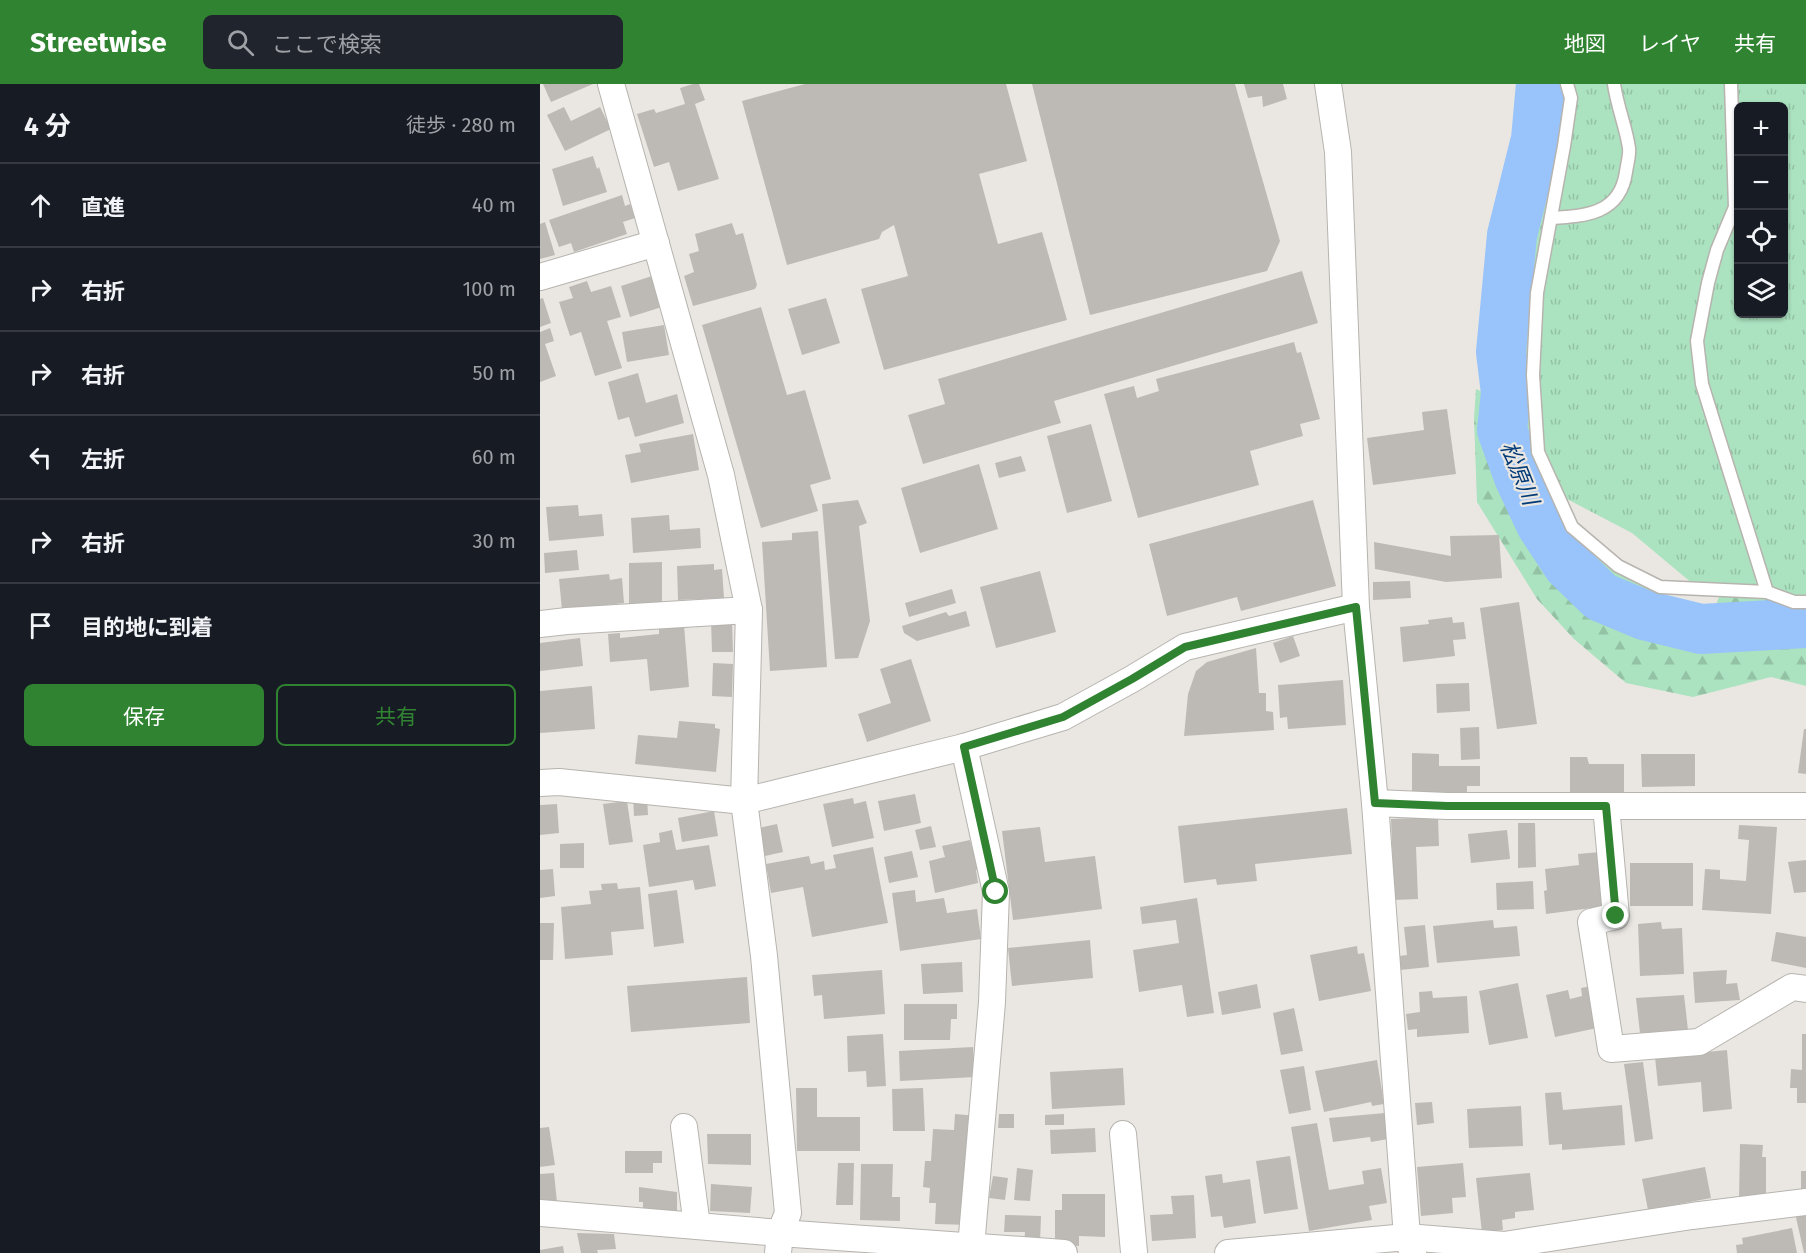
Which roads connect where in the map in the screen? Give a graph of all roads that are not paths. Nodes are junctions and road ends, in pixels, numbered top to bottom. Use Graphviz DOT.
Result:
graph roads {
  1 [pos="611,84"];
  2 [pos="1328,84"];
  3 [pos="1567,84"];
  4 [pos="1614,84"];
  5 [pos="1731,84"];
  6 [pos="1551,218"];
  7 [pos="656,243"];
  8 [pos="540,277"];
  9 [pos="1767,592"];
  10 [pos="1806,602"];
  11 [pos="1356,607"];
  12 [pos="749,610"];
  13 [pos="540,624"];
  14 [pos="964,747"];
  15 [pos="540,783"];
  16 [pos="744,801"];
  17 [pos="1375,803"];
  18 [pos="1606,806"];
  19 [pos="1806,806"];
  20 [pos="1768,977"];
  21 [pos="1799,988"];
  22 [pos="684,1127"];
  23 [pos="1123,1134"];
  24 [pos="1806,1202"];
  25 [pos="540,1213"];
  26 [pos="697,1226"];
  27 [pos="779,1243"];
  28 [pos="1410,1245"];
  29 [pos="971,1247"];
  30 [pos="1360,1247"];
  31 [pos="1134,1252"];
  32 [pos="1064,1253"];
  33 [pos="1127,1253"];
  34 [pos="1157,1253"];
  35 [pos="1228,1253"];
  1 -- 7 [label="street"];
  2 -- 11 [label="street"];
  3 -- 6 [label="lane"];
  4 -- 6 [label="lane"];
  5 -- 9 [label="lane"];
  6 -- 9 [label="lane"];
  7 -- 8 [label="street"];
  7 -- 12 [label="street"];
  9 -- 10 [label="lane"];
  11 -- 14 [label="street"];
  11 -- 17 [label="street"];
  12 -- 13 [label="street"];
  12 -- 16 [label="street"];
  14 -- 16 [label="street"];
  14 -- 29 [label="street"];
  15 -- 16 [label="street"];
  16 -- 27 [label="street"];
  17 -- 18 [label="street"];
  17 -- 28 [label="street"];
  18 -- 19 [label="street"];
  18 -- 21 [label="street"];
  20 -- 21 [label="street"];
  22 -- 26 [label="street"];
  23 -- 31 [label="street"];
  24 -- 28 [label="street"];
  25 -- 26 [label="street"];
  26 -- 27 [label="street"];
  27 -- 29 [label="street"];
  28 -- 30 [label="street"];
  29 -- 32 [label="street"];
  30 -- 35 [label="street"];
  31 -- 33 [label="street"];
  31 -- 34 [label="street"];
}
